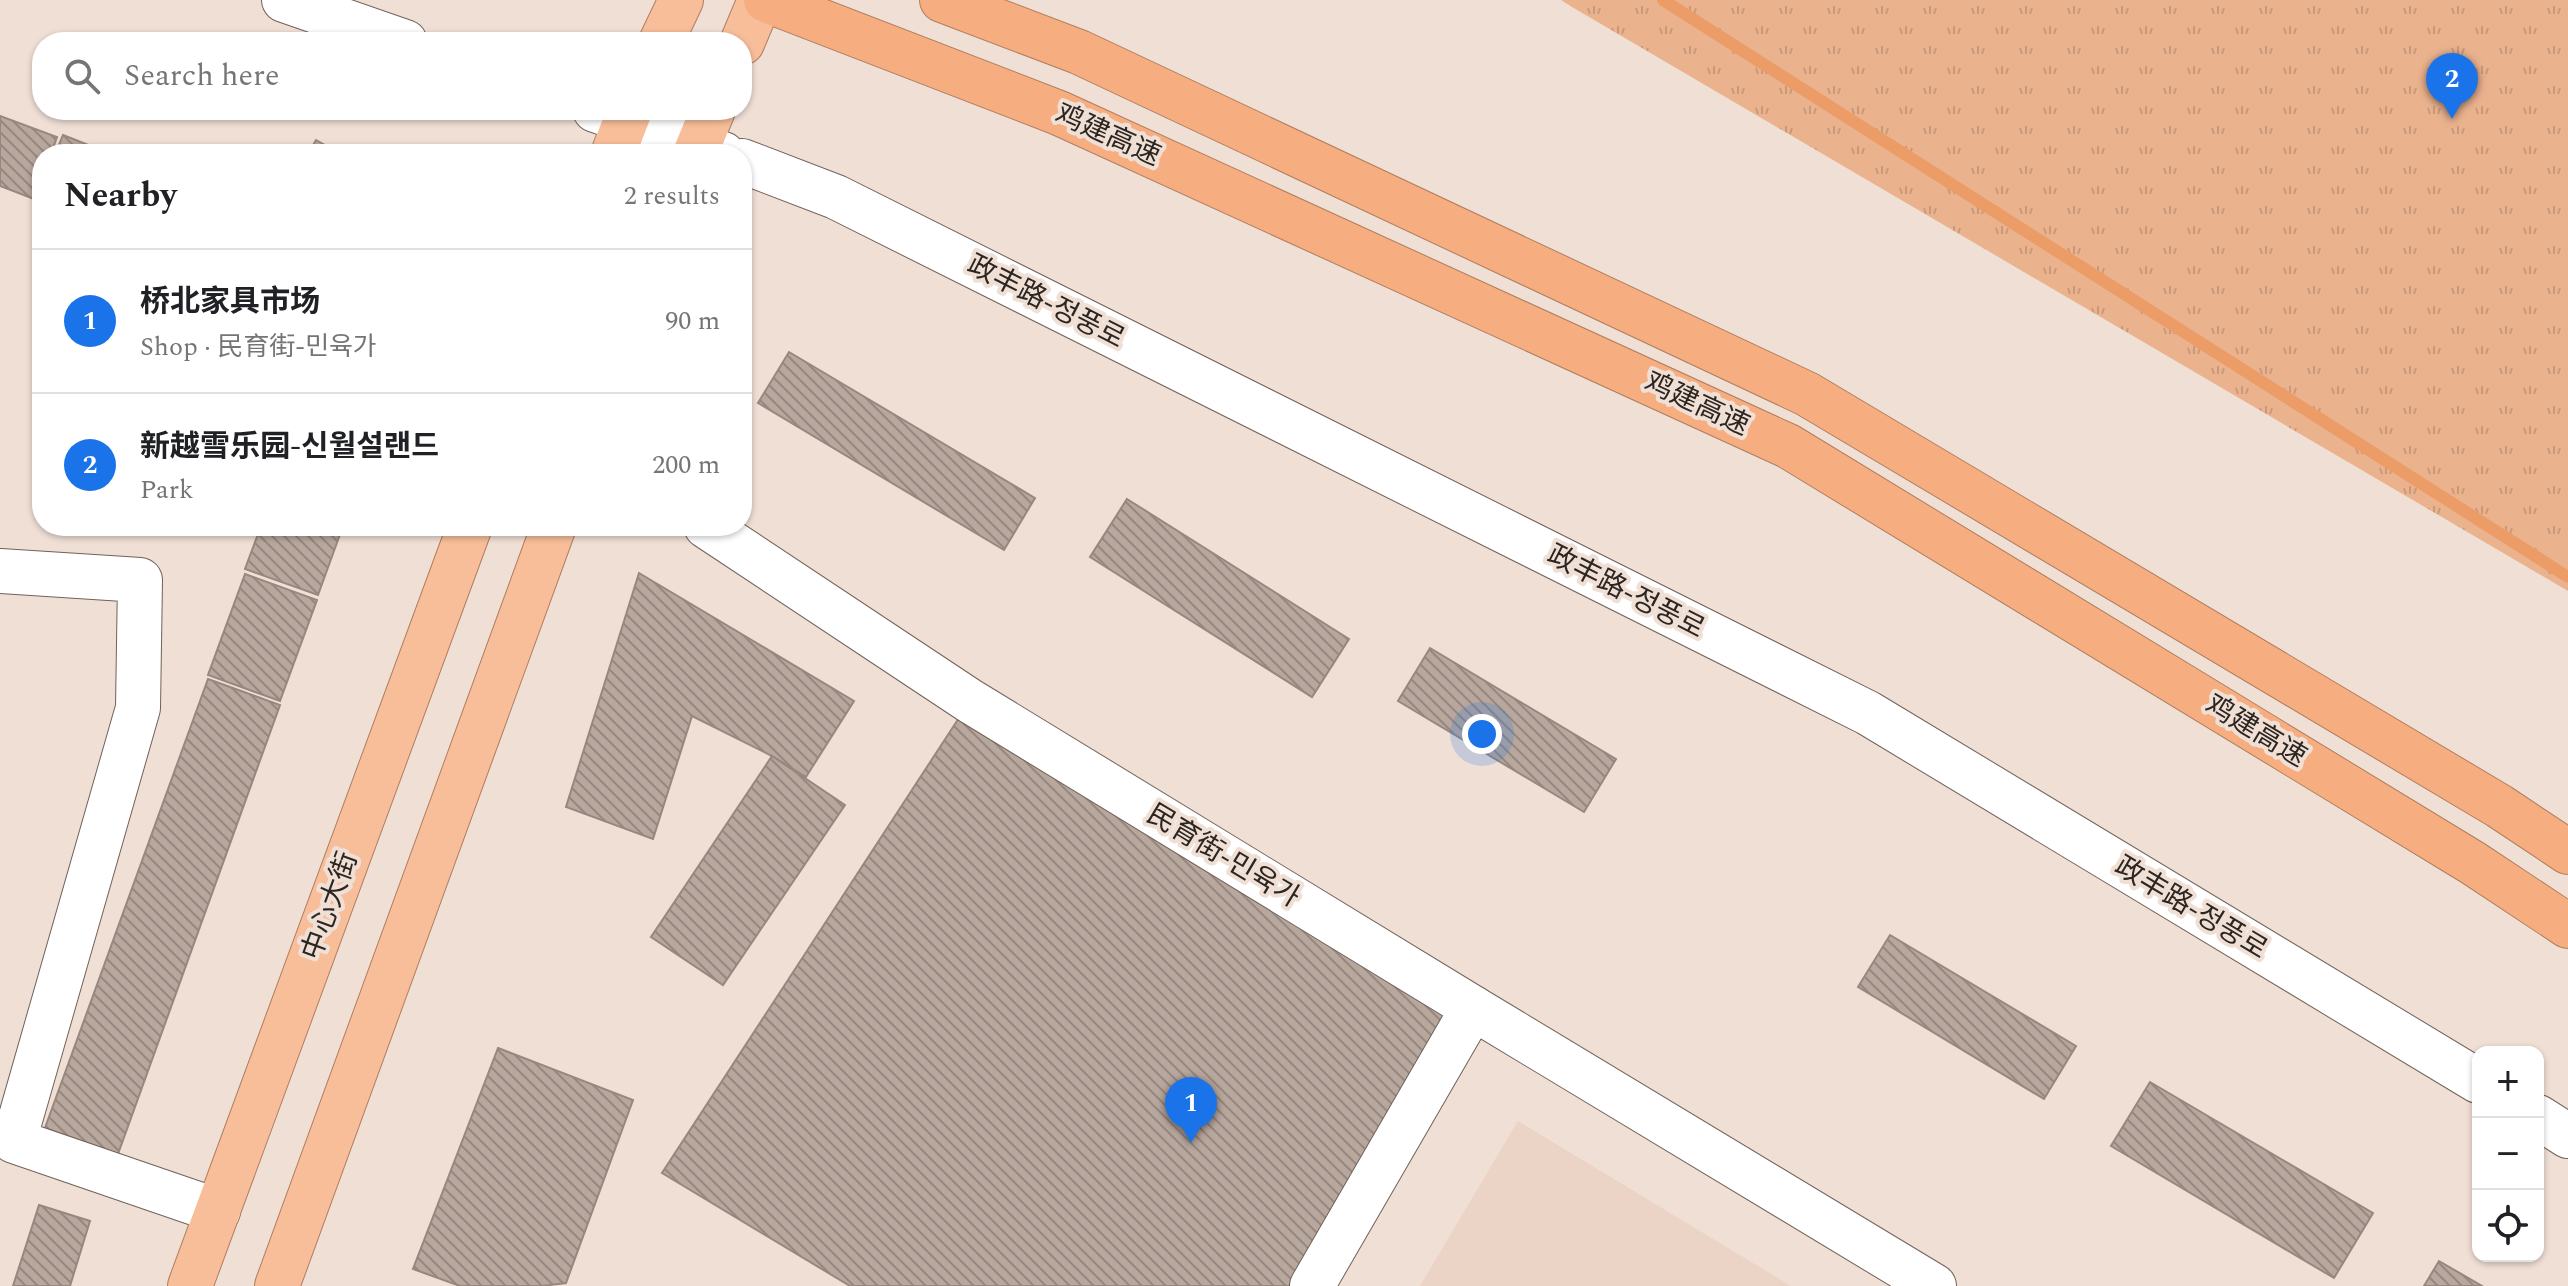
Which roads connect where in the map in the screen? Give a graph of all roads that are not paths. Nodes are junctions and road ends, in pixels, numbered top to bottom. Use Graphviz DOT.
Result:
graph roads {
  1 [pos="284,0"];
  2 [pos="681,0"];
  3 [pos="763,0"];
  4 [pos="942,0"];
  5 [pos="376,32"];
  6 [pos="666,32"];
  7 [pos="747,32"];
  8 [pos="616,124"];
  9 [pos="708,141"];
  10 [pos="752,165"];
  11 [pos="466,536"];
  12 [pos="550,536"];
  13 [pos="721,536"];
  14 [pos="0,571"];
  15 [pos="2568,852"];
  16 [pos="2568,926"];
  17 [pos="1473,1008"];
  18 [pos="2472,1077"];
  19 [pos="2540,1118"];
  20 [pos="2568,1136"];
  21 [pos="218,1211"];
  22 [pos="190,1286"];
  23 [pos="277,1286"];
  24 [pos="1312,1286"];
  25 [pos="1934,1286"];
  1 -- 5 [label="street"];
  2 -- 6 [label="highway"];
  3 -- 7 [label="highway"];
  3 -- 16 [label="highway, 鸡建高速"];
  4 -- 15 [label="highway, 鸡建高速"];
  8 -- 9 [label="street"];
  10 -- 18 [label="street, 政丰路-정풍로"];
  11 -- 21 [label="highway, 中心大街"];
  12 -- 23 [label="highway"];
  13 -- 17 [label="street, 民育街-민육가"];
  14 -- 21 [label="street"];
  17 -- 24 [label="street"];
  17 -- 25 [label="street, 民育街-민육가"];
  19 -- 20 [label="street"];
  21 -- 22 [label="highway, 中心大街"];
}
